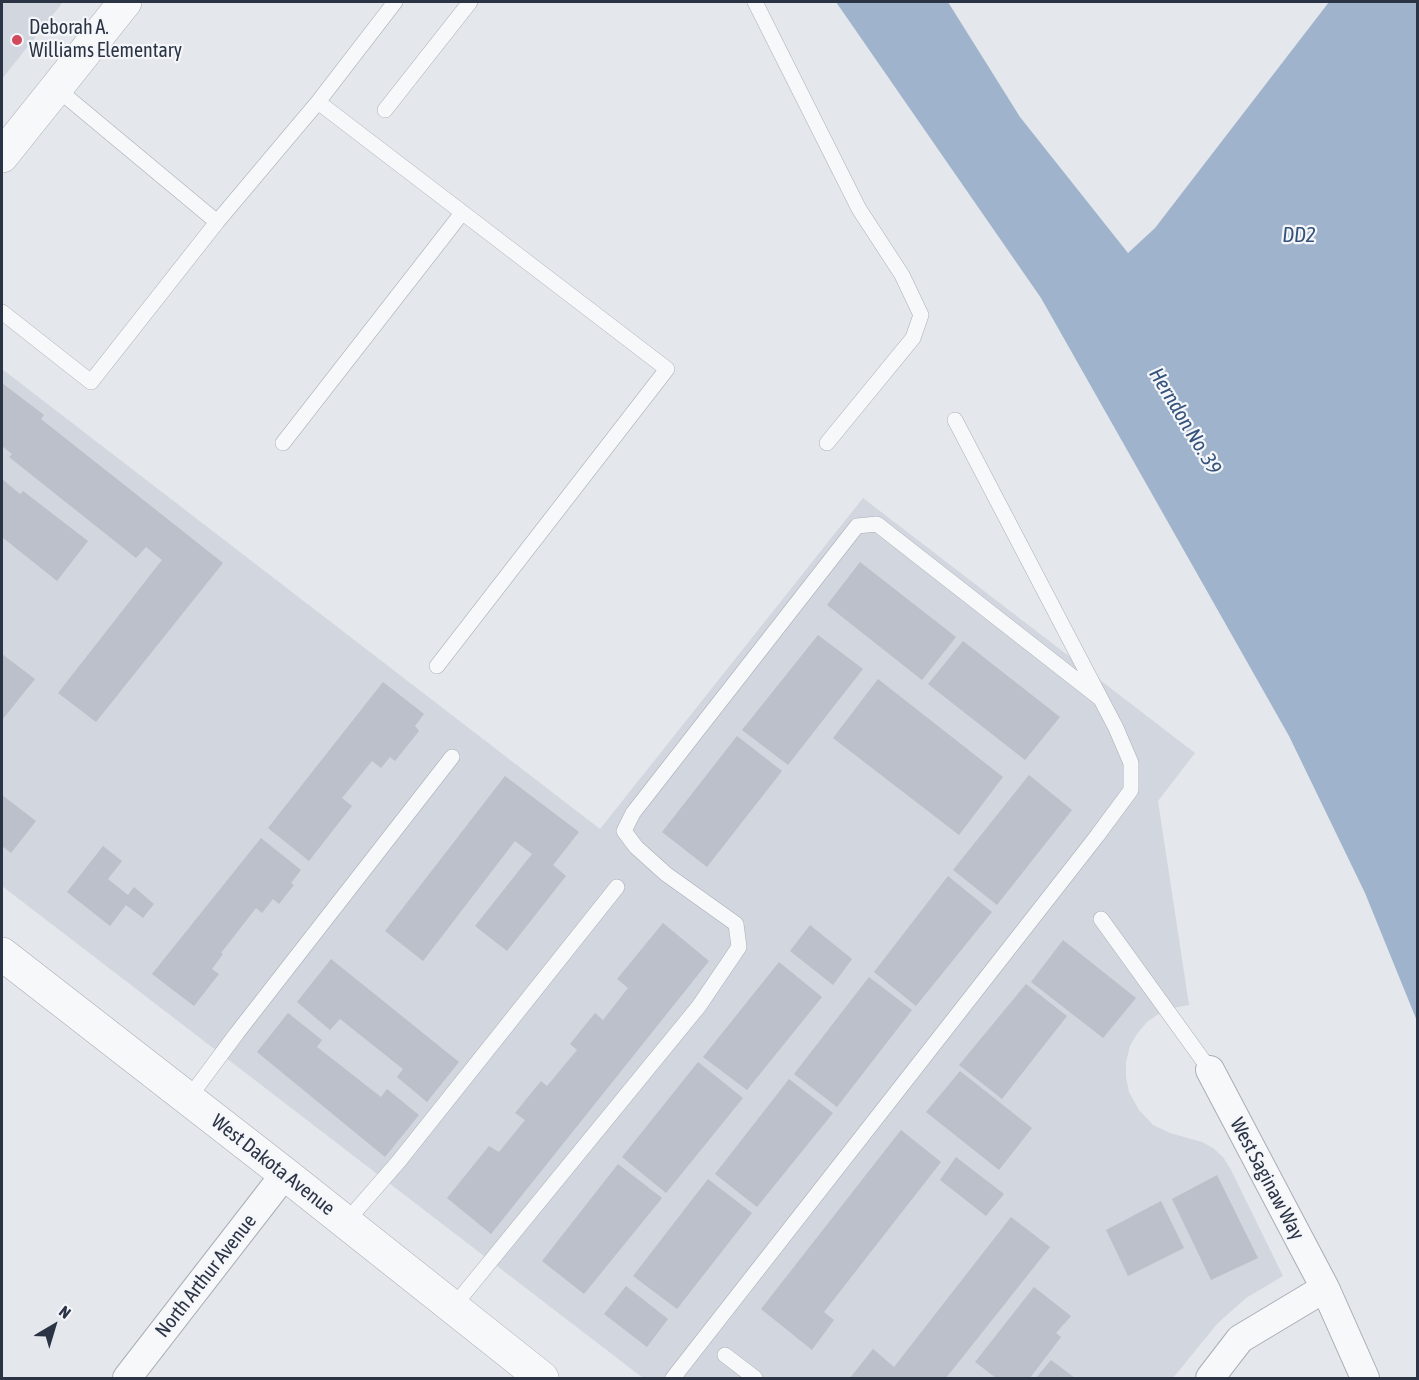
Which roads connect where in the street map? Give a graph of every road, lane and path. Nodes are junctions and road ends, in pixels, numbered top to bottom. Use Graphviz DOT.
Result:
graph roads {
  1 [pos="124,2"];
  2 [pos="395,2"];
  3 [pos="470,2"];
  4 [pos="755,2"];
  5 [pos="56,88"];
  6 [pos="318,102"];
  7 [pos="385,110"];
  8 [pos="2,156"];
  9 [pos="462,213"];
  10 [pos="217,222"];
  11 [pos="2,312"];
  12 [pos="955,420"];
  13 [pos="283,443"];
  14 [pos="827,443"];
  15 [pos="437,666"];
  16 [pos="1101,699"];
  17 [pos="452,758"];
  18 [pos="617,886"];
  19 [pos="1101,919"];
  20 [pos="2,954"];
  21 [pos="1210,1070"];
  22 [pos="188,1099"];
  23 [pos="285,1174"];
  24 [pos="346,1222"];
  25 [pos="1325,1288"];
  26 [pos="453,1308"];
  27 [pos="725,1355"];
  28 [pos="127,1378"];
  29 [pos="542,1378"];
  30 [pos="673,1378"];
  31 [pos="755,1378"];
  32 [pos="1210,1378"];
  33 [pos="1365,1378"];
  1 -- 5 [label="street"];
  2 -- 6 [label="lane"];
  3 -- 7 [label="lane"];
  4 -- 14 [label="lane"];
  5 -- 8 [label="street"];
  5 -- 10 [label="lane"];
  6 -- 9 [label="lane"];
  6 -- 10 [label="lane"];
  9 -- 13 [label="lane"];
  9 -- 15 [label="lane"];
  10 -- 11 [label="lane"];
  12 -- 16 [label="lane"];
  16 -- 26 [label="lane"];
  16 -- 30 [label="lane"];
  17 -- 22 [label="lane"];
  18 -- 24 [label="lane"];
  19 -- 21 [label="lane"];
  20 -- 22 [label="street, West Dakota Avenue"];
  21 -- 25 [label="street, West Saginaw Way"];
  22 -- 23 [label="street, West Dakota Avenue"];
  23 -- 24 [label="street, West Dakota Avenue"];
  23 -- 28 [label="street, North Arthur Avenue"];
  24 -- 26 [label="street, West Dakota Avenue"];
  25 -- 32 [label="street"];
  25 -- 33 [label="street, West Saginaw Way"];
  26 -- 29 [label="street, West Dakota Avenue"];
  27 -- 31 [label="lane"];
}
